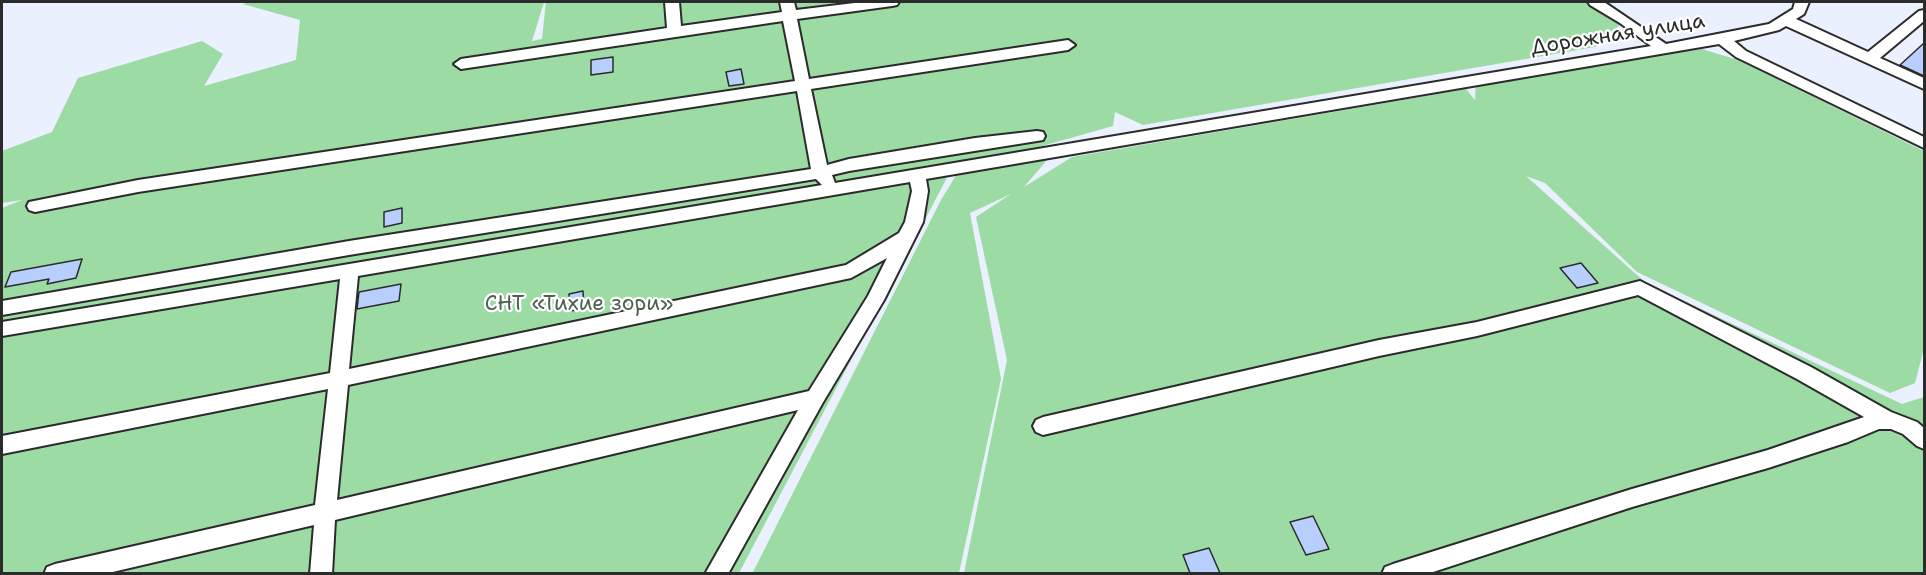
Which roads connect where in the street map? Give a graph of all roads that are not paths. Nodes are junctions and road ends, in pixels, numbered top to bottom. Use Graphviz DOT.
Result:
graph roads {
  1 [pos="672,2"];
  2 [pos="892,2"];
  3 [pos="1595,2"];
  4 [pos="1802,2"];
  5 [pos="789,9"];
  6 [pos="1924,14"];
  7 [pos="1785,20"];
  8 [pos="674,31"];
  9 [pos="1722,39"];
  10 [pos="1068,45"];
  11 [pos="1664,49"];
  12 [pos="1870,58"];
  13 [pos="461,64"];
  14 [pos="1924,84"];
  15 [pos="805,86"];
  16 [pos="1036,136"];
  17 [pos="1924,143"];
  18 [pos="820,173"];
  19 [pos="917,175"];
  20 [pos="835,188"];
  21 [pos="35,206"];
  22 [pos="905,238"];
  23 [pos="350,269"];
  24 [pos="23,305"];
  25 [pos="2,308"];
  26 [pos="8,328"];
  27 [pos="338,380"];
  28 [pos="815,398"];
  29 [pos="1889,421"];
  30 [pos="1043,426"];
  31 [pos="1924,440"];
  32 [pos="2,445"];
  33 [pos="325,512"];
  34 [pos="55,573"];
  35 [pos="321,573"];
  36 [pos="716,573"];
  37 [pos="1393,573"];
  1 -- 8 [label="street"];
  2 -- 5 [label="street"];
  3 -- 11 [label="street"];
  4 -- 7 [label="street, Дорожная улица"];
  5 -- 8 [label="street"];
  5 -- 15 [label="street"];
  6 -- 12 [label="street"];
  7 -- 9 [label="street, Дорожная улица"];
  7 -- 12 [label="street"];
  8 -- 13 [label="street"];
  9 -- 11 [label="street, Дорожная улица"];
  9 -- 17 [label="street"];
  10 -- 15 [label="street"];
  11 -- 19 [label="street, Дорожная улица"];
  12 -- 14 [label="street"];
  15 -- 18 [label="street"];
  15 -- 21 [label="street"];
  16 -- 18 [label="street"];
  18 -- 20 [label="street"];
  18 -- 24 [label="street"];
  19 -- 20 [label="street, Дорожная улица"];
  19 -- 22 [label="street"];
  20 -- 23 [label="street, Дорожная улица"];
  22 -- 27 [label="street"];
  22 -- 28 [label="street"];
  23 -- 26 [label="street, Дорожная улица"];
  23 -- 27 [label="street"];
  24 -- 25 [label="street"];
  24 -- 26 [label="street"];
  27 -- 32 [label="street"];
  27 -- 33 [label="street"];
  28 -- 33 [label="street"];
  28 -- 36 [label="street"];
  29 -- 30 [label="street"];
  29 -- 31 [label="street"];
  29 -- 37 [label="street"];
  33 -- 34 [label="street"];
  33 -- 35 [label="street"];
}
